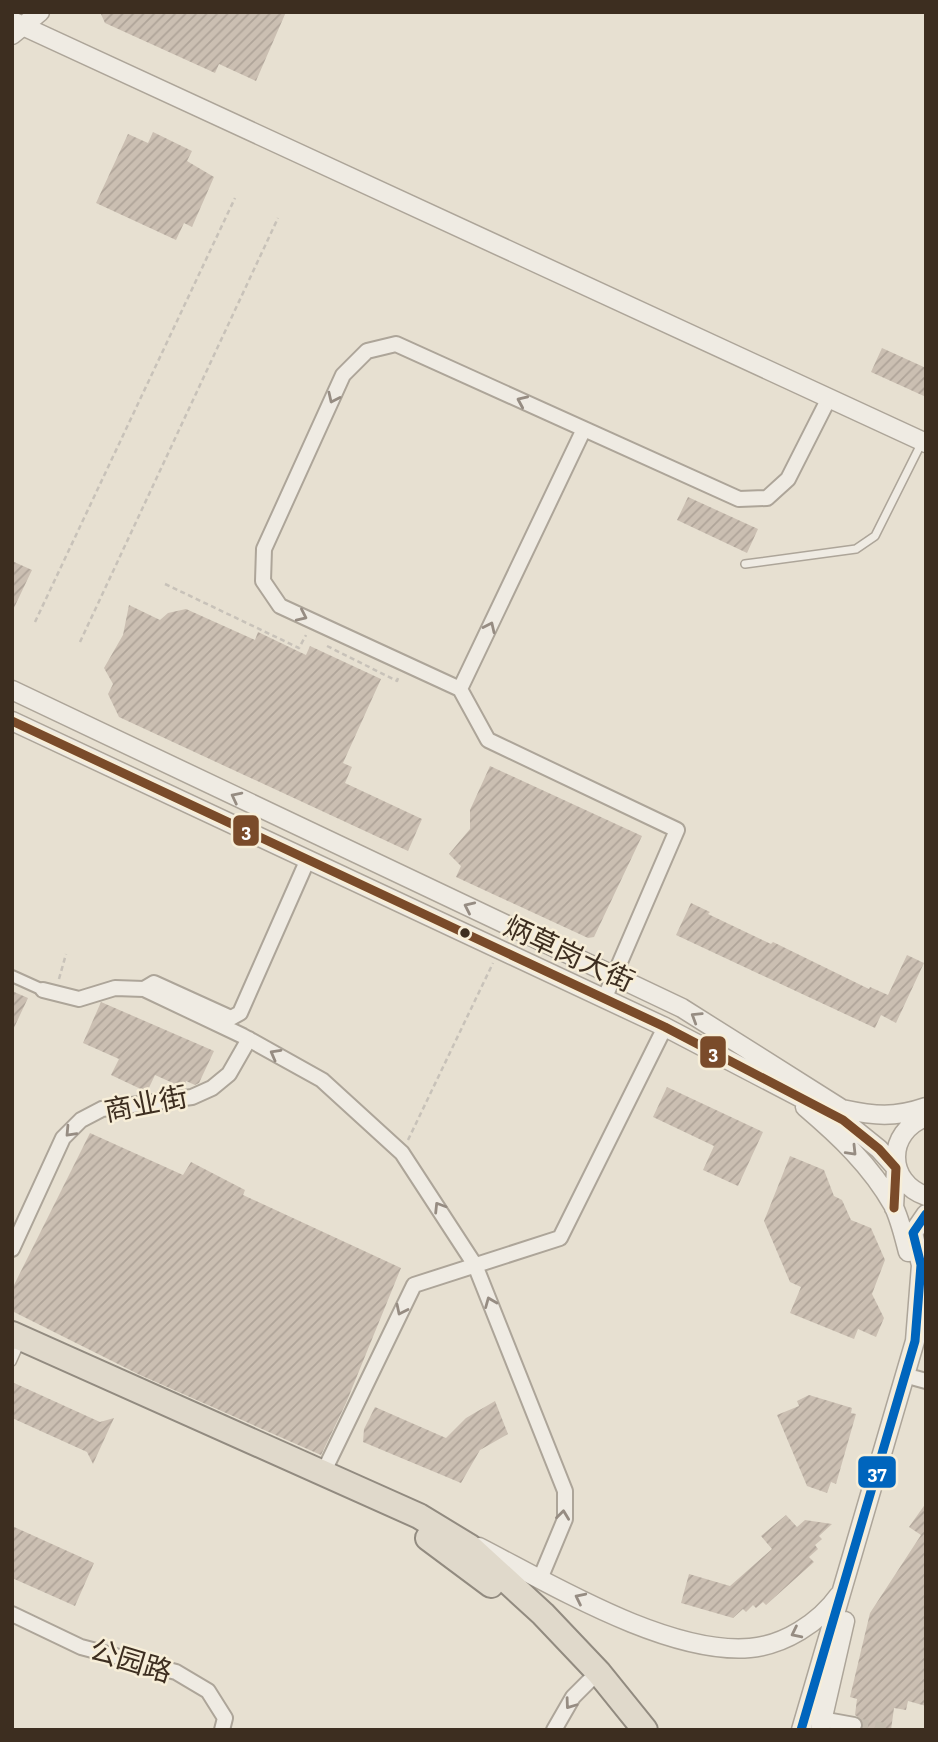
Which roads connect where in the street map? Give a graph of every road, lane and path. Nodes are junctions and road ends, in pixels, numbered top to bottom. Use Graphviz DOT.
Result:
graph roads {
  1 [pos="40,12"];
  2 [pos="17,27"];
  3 [pos="235,198"];
  4 [pos="278,218"];
  5 [pos="829,398"];
  6 [pos="584,429"];
  7 [pos="924,442"];
  8 [pos="745,564"];
  9 [pos="165,584"];
  10 [pos="35,622"];
  11 [pos="80,642"];
  12 [pos="406,664"];
  13 [pos="460,689"];
  14 [pos="12,690"];
  15 [pos="12,721"];
  16 [pos="308,859"];
  17 [pos="500,948"];
  18 [pos="615,975"];
  19 [pos="12,976"];
  20 [pos="144,989"];
  21 [pos="43,990"];
  22 [pos="605,998"];
  23 [pos="665,1027"];
  24 [pos="249,1039"];
  25 [pos="768,1072"];
  26 [pos="925,1114"];
  27 [pos="402,1153"];
  28 [pos="897,1168"];
  29 [pos="926,1196"];
  30 [pos="894,1208"];
  31 [pos="926,1214"];
  32 [pos="13,1246"];
  33 [pos="475,1265"];
  34 [pos="922,1318"];
  35 [pos="15,1348"];
  36 [pos="926,1350"];
  37 [pos="916,1377"];
  38 [pos="323,1473"];
  39 [pos="419,1516"];
  40 [pos="540,1578"];
  41 [pos="845,1587"];
  42 [pos="12,1614"];
  43 [pos="589,1681"];
  44 [pos="820,1724"];
  45 [pos="854,1725"];
  46 [pos="222,1730"];
  47 [pos="554,1730"];
  48 [pos="629,1730"];
  49 [pos="645,1730"];
  50 [pos="801,1730"];
  1 -- 2 [label="street"];
  2 -- 5 [label="street"];
  3 -- 10 [label="path"];
  4 -- 11 [label="path"];
  5 -- 6 [label="street"];
  5 -- 7 [label="street"];
  6 -- 12 [label="street, one-way"];
  13 -- 6 [label="street, one-way"];
  7 -- 8 [label="lane"];
  9 -- 12 [label="path"];
  12 -- 13 [label="street"];
  13 -- 18 [label="street"];
  18 -- 14 [label="street, 炳草岗大街, one-way"];
  15 -- 16 [label="street, 炳草岗大街"];
  16 -- 17 [label="street, 炳草岗大街"];
  16 -- 20 [label="street"];
  17 -- 22 [label="street, 炳草岗大街"];
  17 -- 27 [label="path"];
  18 -- 22 [label="street"];
  25 -- 18 [label="street, 炳草岗大街, one-way"];
  19 -- 21 [label="street"];
  20 -- 21 [label="street"];
  20 -- 24 [label="street"];
  22 -- 23 [label="street, 炳草岗大街"];
  23 -- 25 [label="street, 炳草岗大街"];
  23 -- 33 [label="street"];
  27 -- 24 [label="street, one-way"];
  24 -- 32 [label="street, 商业街, one-way"];
  25 -- 26 [label="street"];
  25 -- 28 [label="street"];
  25 -- 30 [label="street, one-way"];
  26 -- 28 [label="street"];
  33 -- 27 [label="street, one-way"];
  28 -- 29 [label="street"];
  28 -- 30 [label="street"];
  30 -- 34 [label="street"];
  31 -- 34 [label="street"];
  33 -- 38 [label="street, one-way"];
  40 -- 33 [label="street, one-way"];
  34 -- 37 [label="street"];
  35 -- 38 [label="highway"];
  35 -- 43 [label="highway"];
  36 -- 37 [label="street"];
  37 -- 41 [label="street"];
  37 -- 44 [label="street"];
  38 -- 39 [label="highway"];
  39 -- 40 [label="street"];
  39 -- 49 [label="highway"];
  41 -- 40 [label="street, one-way"];
  41 -- 50 [label="street"];
  42 -- 46 [label="street, 公园路"];
  43 -- 47 [label="street, one-way"];
  43 -- 48 [label="highway"];
  44 -- 45 [label="street"];
}
